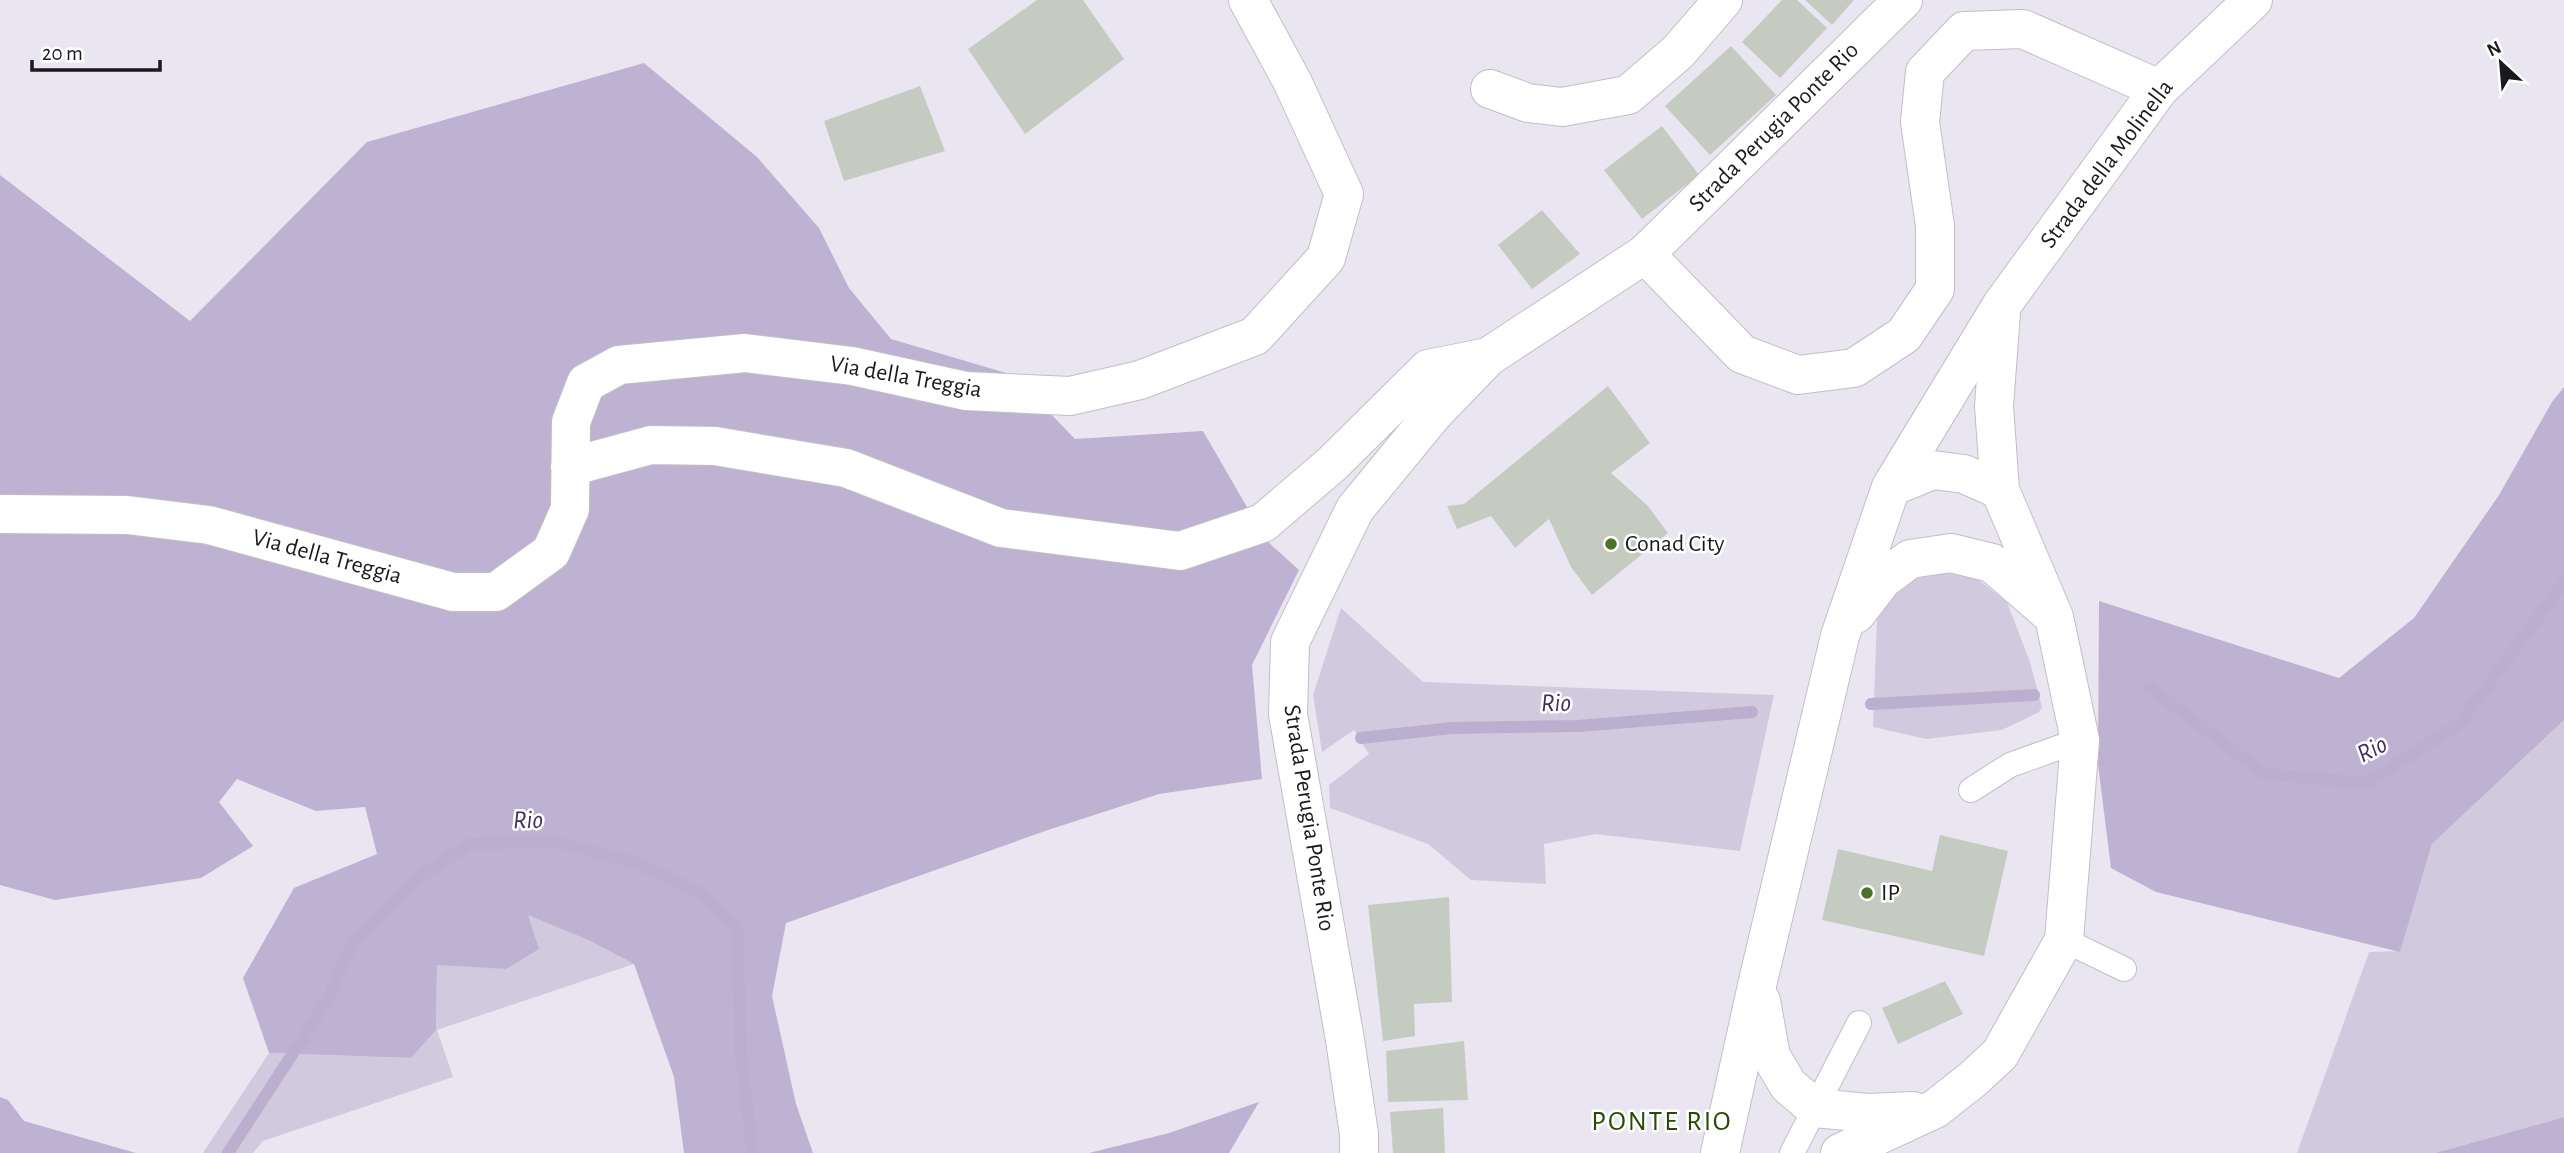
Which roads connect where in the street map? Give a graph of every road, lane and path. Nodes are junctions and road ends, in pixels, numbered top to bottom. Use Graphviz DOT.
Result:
graph roads {
  1 [pos="1248,0"];
  2 [pos="1723,0"];
  3 [pos="1903,0"];
  4 [pos="2253,0"];
  5 [pos="1490,89"];
  6 [pos="2159,89"];
  7 [pos="1646,254"];
  8 [pos="2001,306"];
  9 [pos="1488,357"];
  10 [pos="570,467"];
  11 [pos="1891,487"];
  12 [pos="2000,490"];
  13 [pos="0,514"];
  14 [pos="2054,617"];
  15 [pos="1840,636"];
  16 [pos="2080,740"];
  17 [pos="1971,790"];
  18 [pos="2064,940"];
  19 [pos="2124,969"];
  20 [pos="1758,981"];
  21 [pos="1859,1023"];
  22 [pos="1815,1108"];
  23 [pos="1935,1109"];
  24 [pos="1359,1153"];
  25 [pos="1720,1153"];
  26 [pos="1791,1153"];
  27 [pos="1840,1153"];
  1 -- 10 [label="street, Via della Treggia"];
  2 -- 5 [label="street"];
  3 -- 7 [label="street, Strada Perugia Ponte Rio"];
  4 -- 6 [label="street, Strada della Molinella"];
  6 -- 7 [label="street"];
  6 -- 8 [label="street, Strada della Molinella"];
  7 -- 9 [label="street, Strada Perugia Ponte Rio"];
  8 -- 11 [label="street"];
  8 -- 12 [label="street"];
  9 -- 10 [label="street"];
  9 -- 24 [label="street, Strada Perugia Ponte Rio"];
  10 -- 13 [label="street, Via della Treggia"];
  11 -- 12 [label="street"];
  11 -- 15 [label="street"];
  12 -- 14 [label="street"];
  14 -- 15 [label="street"];
  14 -- 16 [label="street"];
  15 -- 20 [label="street"];
  16 -- 17 [label="lane"];
  16 -- 18 [label="street"];
  18 -- 19 [label="lane"];
  18 -- 23 [label="street"];
  20 -- 22 [label="street"];
  20 -- 25 [label="street"];
  21 -- 22 [label="lane"];
  22 -- 23 [label="street"];
  22 -- 26 [label="lane"];
  23 -- 27 [label="street"];
}
